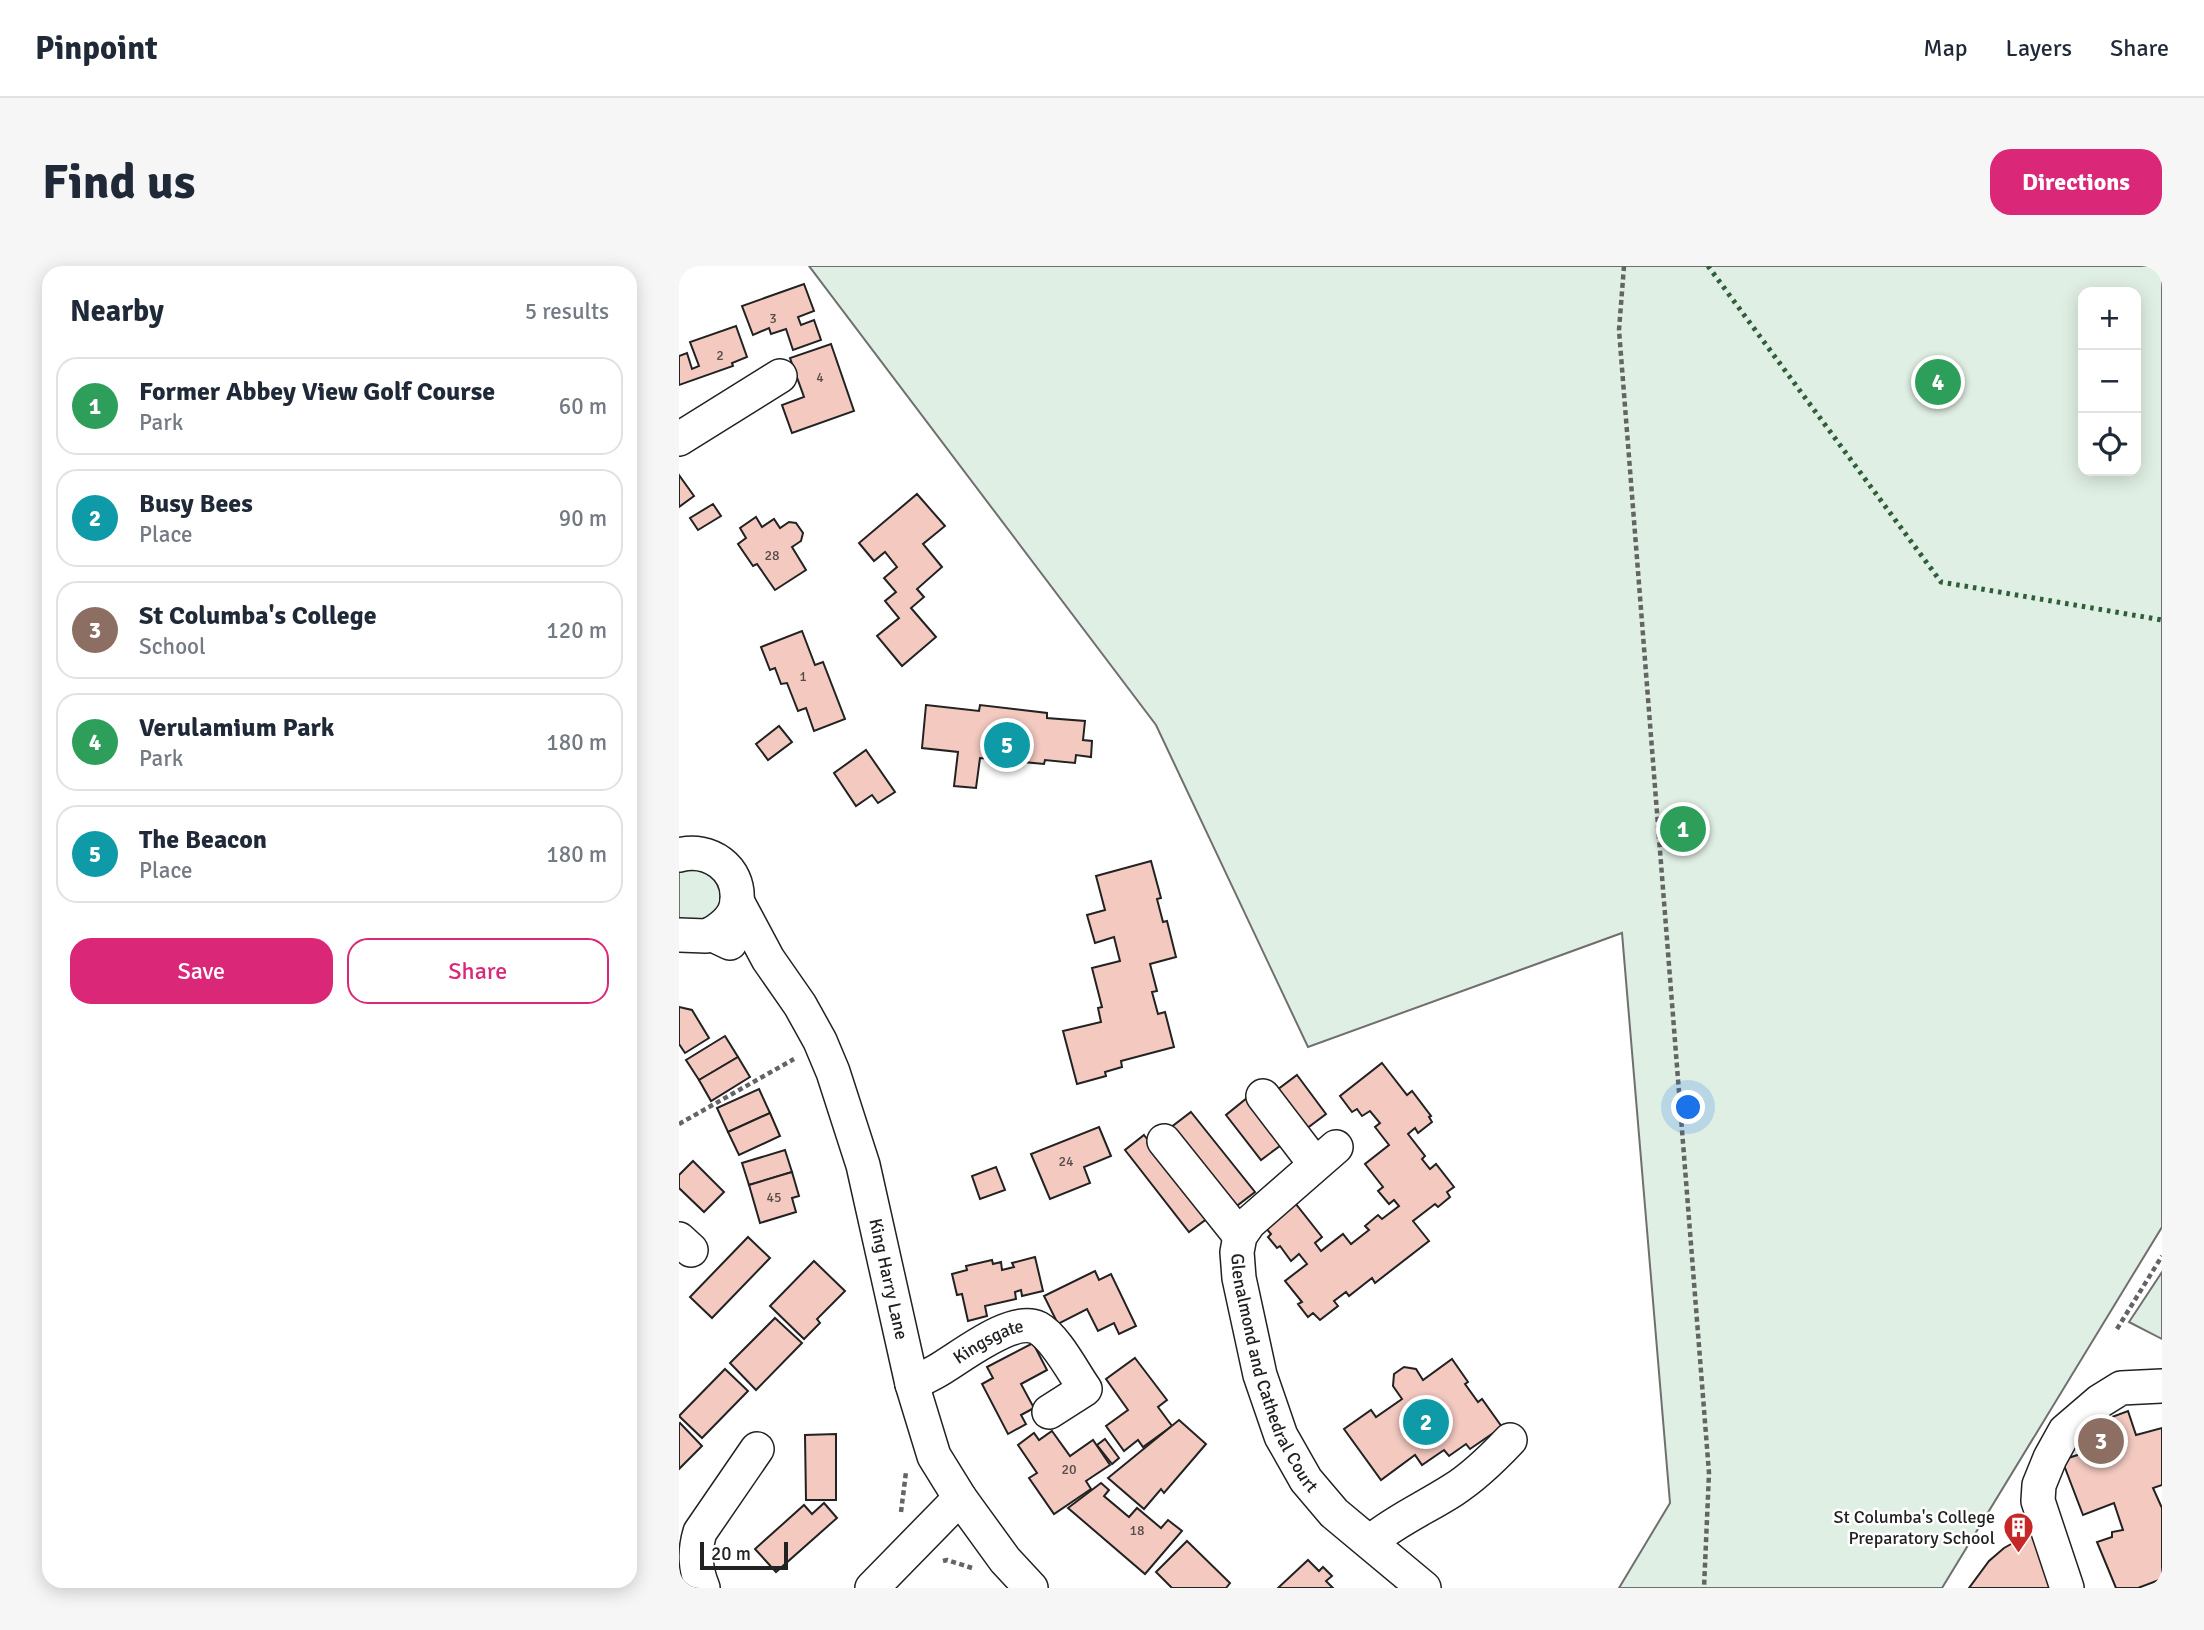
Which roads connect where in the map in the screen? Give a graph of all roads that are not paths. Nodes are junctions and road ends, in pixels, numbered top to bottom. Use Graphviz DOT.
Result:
graph roads {
  1 [pos="780,376"];
  2 [pos="679,439"];
  3 [pos="686,847"];
  4 [pos="737,901"];
  5 [pos="688,936"];
  6 [pos="768,959"];
  7 [pos="1263,1096"];
  8 [pos="1164,1141"];
  9 [pos="1240,1236"];
  10 [pos="912,1384"];
  11 [pos="2162,1386"];
  12 [pos="1049,1412"];
  13 [pos="1510,1440"];
  14 [pos="757,1449"];
  15 [pos="960,1498"];
  16 [pos="1370,1542"];
  17 [pos="703,1588"];
  18 [pos="872,1588"];
  19 [pos="1031,1588"];
  20 [pos="1424,1588"];
  21 [pos="2067,1588"];
  1 -- 2 [label="street"];
  3 -- 4 [label="street, King Harry Lane"];
  4 -- 5 [label="street"];
  4 -- 6 [label="street, King Harry Lane"];
  5 -- 6 [label="street"];
  6 -- 10 [label="street, King Harry Lane"];
  7 -- 9 [label="street, Glenalmond and Cathedral Court"];
  8 -- 9 [label="street"];
  9 -- 16 [label="street, Glenalmond and Cathedral Court"];
  10 -- 12 [label="street, Kingsgate"];
  10 -- 15 [label="street, King Harry Lane"];
  11 -- 21 [label="street"];
  13 -- 16 [label="street"];
  14 -- 17 [label="street"];
  15 -- 18 [label="street"];
  15 -- 19 [label="street, King Harry Lane"];
  16 -- 20 [label="street, Glenalmond and Cathedral Court"];
}
